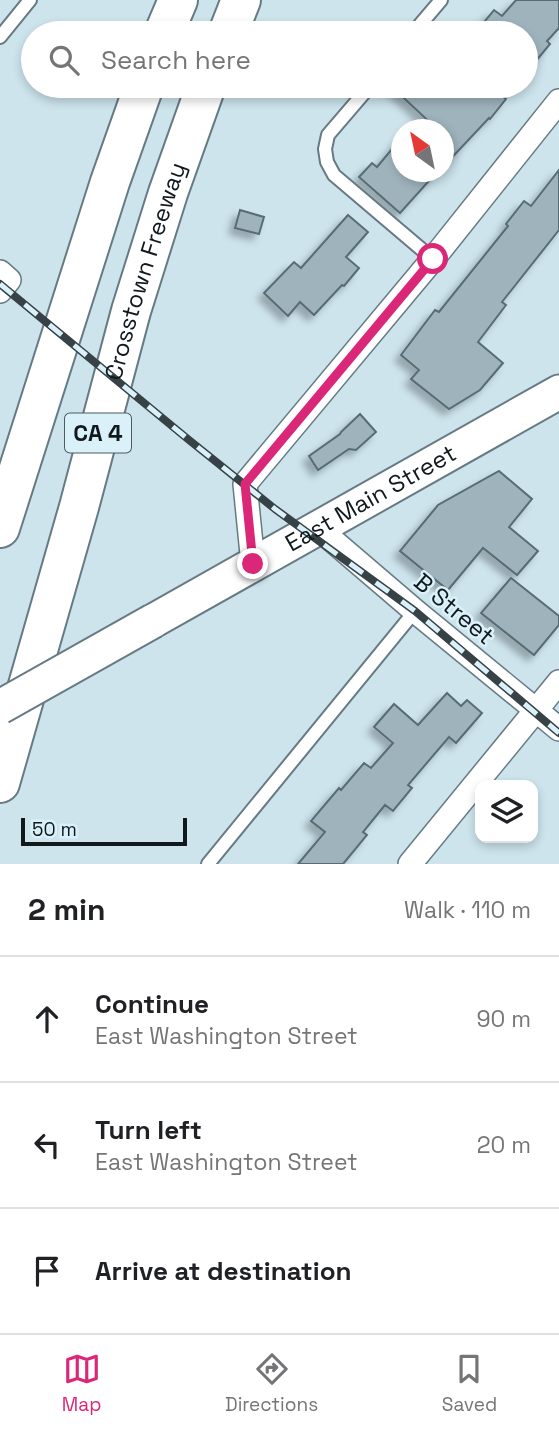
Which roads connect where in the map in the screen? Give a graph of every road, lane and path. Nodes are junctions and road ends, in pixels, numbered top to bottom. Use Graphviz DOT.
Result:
graph roads {
  1 [pos="30,0"];
  2 [pos="178,0"];
  3 [pos="242,0"];
  4 [pos="440,0"];
  5 [pos="169,21"];
  6 [pos="233,21"];
  7 [pos="423,21"];
  8 [pos="0,37"];
  9 [pos="140,98"];
  10 [pos="202,98"];
  11 [pos="360,98"];
  12 [pos="559,101"];
  13 [pos="433,259"];
  14 [pos="559,392"];
  15 [pos="0,527"];
  16 [pos="318,528"];
  17 [pos="253,564"];
  18 [pos="415,611"];
  19 [pos="559,682"];
  20 [pos="0,706"];
  21 [pos="536,710"];
  22 [pos="559,729"];
  23 [pos="0,783"];
  24 [pos="208,864"];
  25 [pos="410,864"];
  1 -- 8 [label="lane"];
  2 -- 5 [label="highway"];
  3 -- 6 [label="highway"];
  4 -- 7 [label="lane"];
  9 -- 15 [label="highway, CA 4"];
  10 -- 23 [label="highway, Crosstown Freeway / CA 4"];
  11 -- 13 [label="lane"];
  12 -- 13 [label="street"];
  13 -- 17 [label="street"];
  14 -- 16 [label="main road, East Main Street"];
  16 -- 17 [label="main road, East Main Street"];
  16 -- 18 [label="street, B Street"];
  17 -- 20 [label="main road, East Main Street, bridge"];
  18 -- 21 [label="street, B Street"];
  18 -- 24 [label="lane"];
  19 -- 21 [label="street"];
  21 -- 22 [label="street, B Street"];
  21 -- 25 [label="street"];
}
